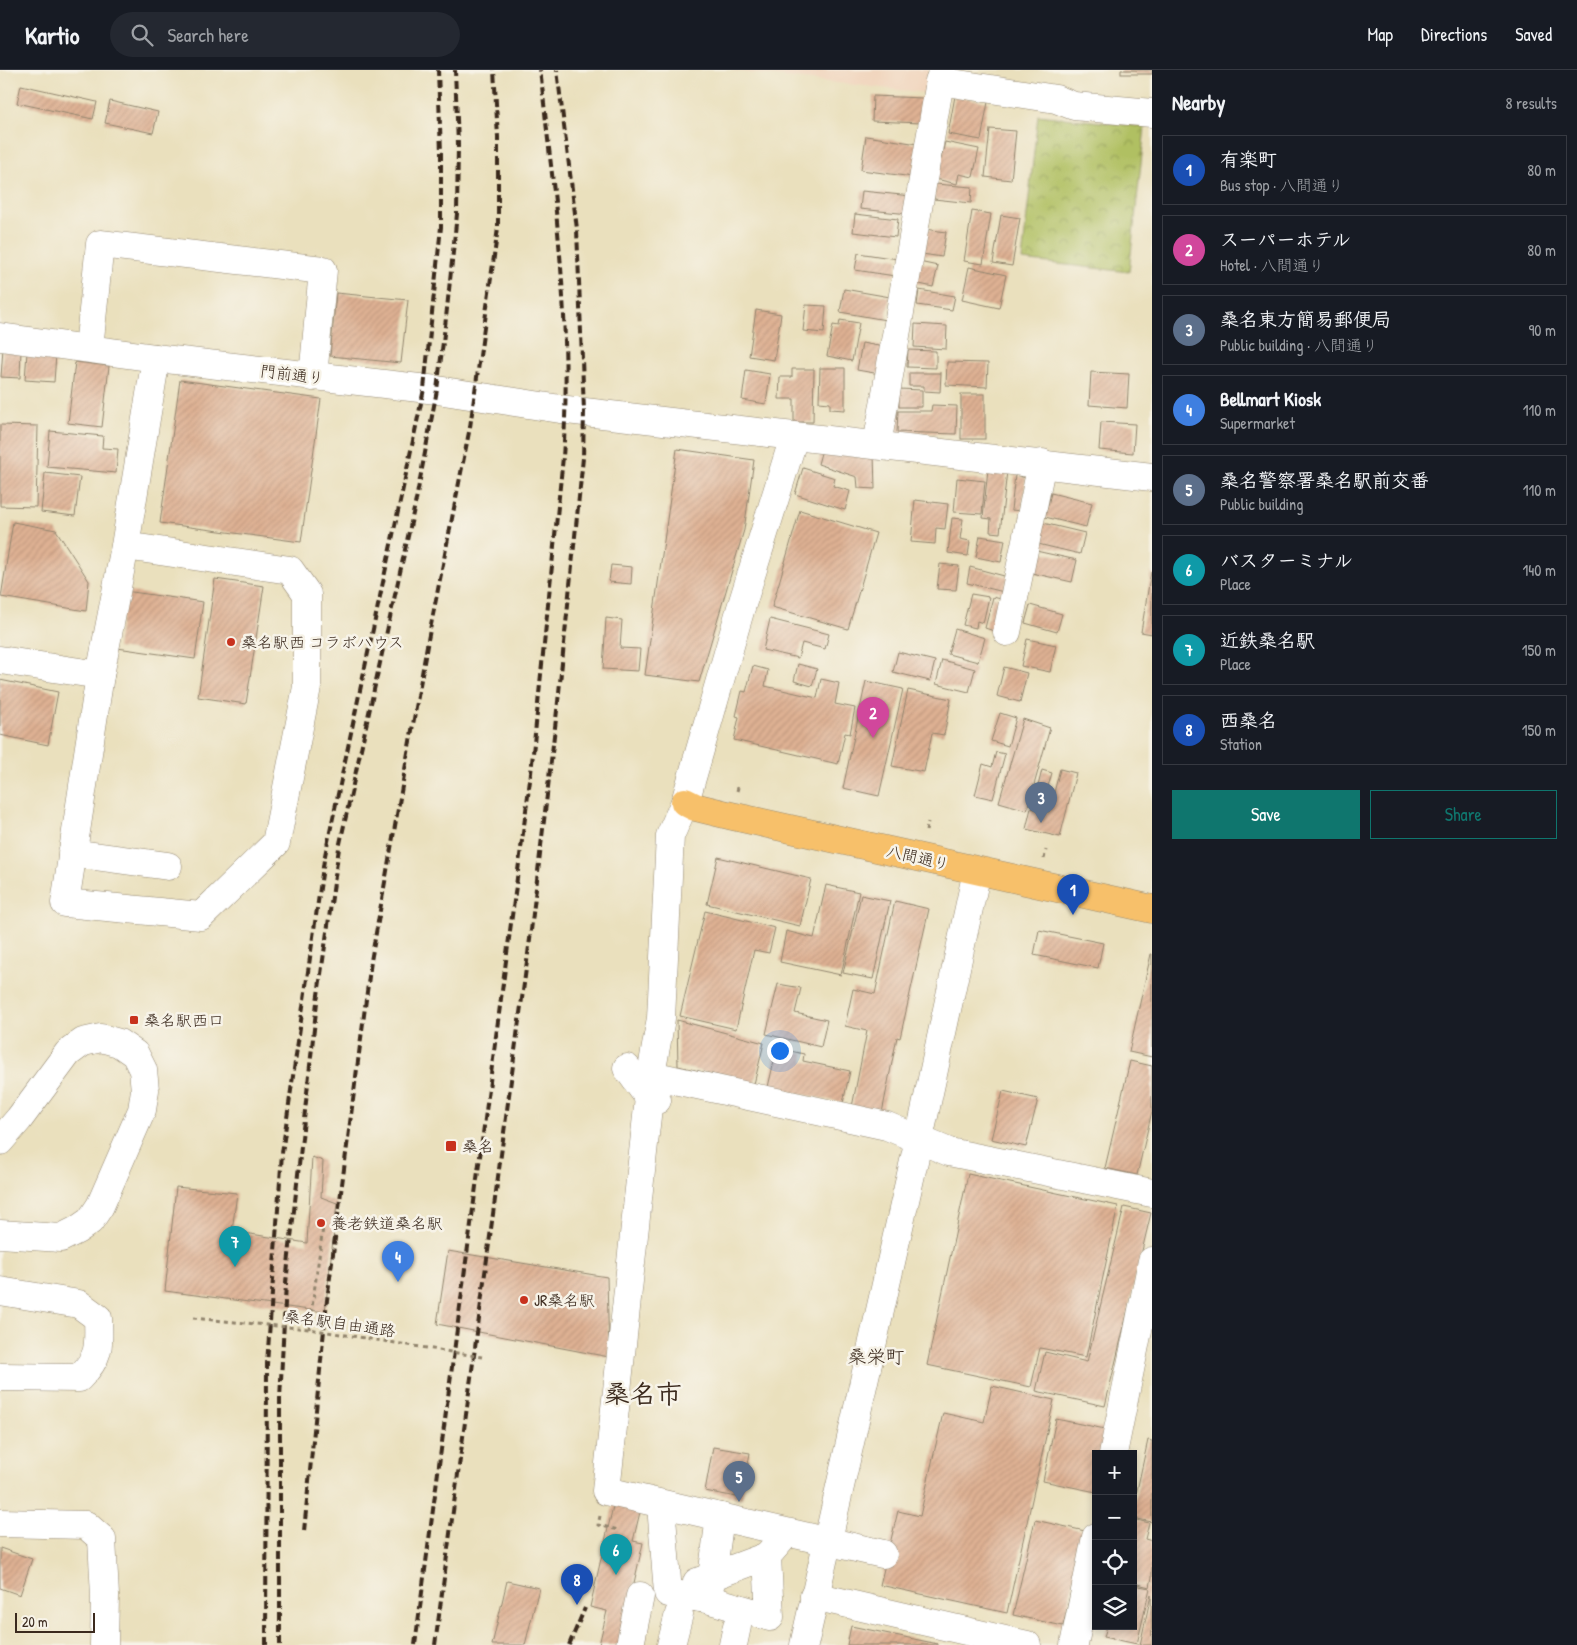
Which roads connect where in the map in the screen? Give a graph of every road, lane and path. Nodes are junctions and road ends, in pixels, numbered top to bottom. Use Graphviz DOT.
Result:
graph roads {
  1 [pos="940,76"];
  2 [pos="1152,113"];
  3 [pos="0,337"];
  4 [pos="89,348"];
  5 [pos="156,358"];
  6 [pos="313,377"];
  7 [pos="794,437"];
  8 [pos="877,445"];
  9 [pos="1042,463"];
  10 [pos="1152,477"];
  11 [pos="125,546"];
  12 [pos="1007,632"];
  13 [pos="0,660"];
  14 [pos="100,675"];
  15 [pos="685,802"];
  16 [pos="72,853"];
  17 [pos="168,866"];
  18 [pos="978,870"];
  19 [pos="1152,909"];
  20 [pos="627,1068"];
  21 [pos="40,1090"];
  22 [pos="0,1113"];
  23 [pos="919,1139"];
  24 [pos="0,1141"];
  25 [pos="1152,1193"];
  26 [pos="324,1220"];
  27 [pos="0,1234"];
  28 [pos="1152,1261"];
  29 [pos="0,1291"];
  30 [pos="193,1318"];
  31 [pos="309,1329"];
  32 [pos="482,1357"];
  33 [pos="0,1377"];
  34 [pos="1114,1450"];
  35 [pos="662,1504"];
  36 [pos="720,1517"];
  37 [pos="0,1523"];
  38 [pos="787,1533"];
  39 [pos="1095,1540"];
  40 [pos="826,1542"];
  41 [pos="883,1554"];
  42 [pos="767,1556"];
  43 [pos="710,1588"];
  44 [pos="640,1596"];
  45 [pos="814,1596"];
  46 [pos="673,1604"];
  47 [pos="104,1645"];
  48 [pos="630,1645"];
  49 [pos="671,1645"];
  50 [pos="804,1645"];
  51 [pos="1027,1645"];
  52 [pos="1074,1645"];
  1 -- 2 [label="street"];
  1 -- 8 [label="street"];
  3 -- 4 [label="street, 門前通り"];
  4 -- 5 [label="street, 門前通り"];
  4 -- 6 [label="street"];
  5 -- 6 [label="street, 門前通り"];
  5 -- 11 [label="street"];
  6 -- 7 [label="street, 門前通り"];
  7 -- 8 [label="street, 門前通り"];
  7 -- 15 [label="street"];
  8 -- 9 [label="street, 門前通り"];
  9 -- 10 [label="street, 門前通り"];
  9 -- 12 [label="street"];
  11 -- 14 [label="street"];
  11 -- 16 [label="street"];
  13 -- 14 [label="street"];
  14 -- 16 [label="street"];
  15 -- 18 [label="main road, 八間通り"];
  15 -- 23 [label="street"];
  16 -- 17 [label="street"];
  18 -- 19 [label="main road, 八間通り"];
  18 -- 23 [label="street"];
  20 -- 35 [label="street"];
  21 -- 22 [label="street"];
  21 -- 24 [label="street"];
  21 -- 27 [label="street"];
  23 -- 25 [label="street"];
  23 -- 40 [label="street"];
  26 -- 31 [label="path"];
  28 -- 34 [label="street"];
  29 -- 33 [label="street"];
  30 -- 31 [label="path, 桑名駅自由通路, bridge"];
  31 -- 32 [label="path, 桑名駅自由通路, bridge"];
  35 -- 36 [label="street"];
  35 -- 46 [label="street"];
  36 -- 38 [label="street"];
  36 -- 43 [label="street"];
  37 -- 47 [label="street"];
  38 -- 40 [label="street"];
  38 -- 42 [label="street"];
  39 -- 52 [label="street"];
  40 -- 41 [label="street"];
  40 -- 45 [label="street"];
  42 -- 43 [label="street"];
  42 -- 43 [label="street"];
  43 -- 46 [label="street"];
  44 -- 48 [label="street"];
  45 -- 50 [label="street"];
  45 -- 51 [label="street"];
  46 -- 49 [label="street"];
}
